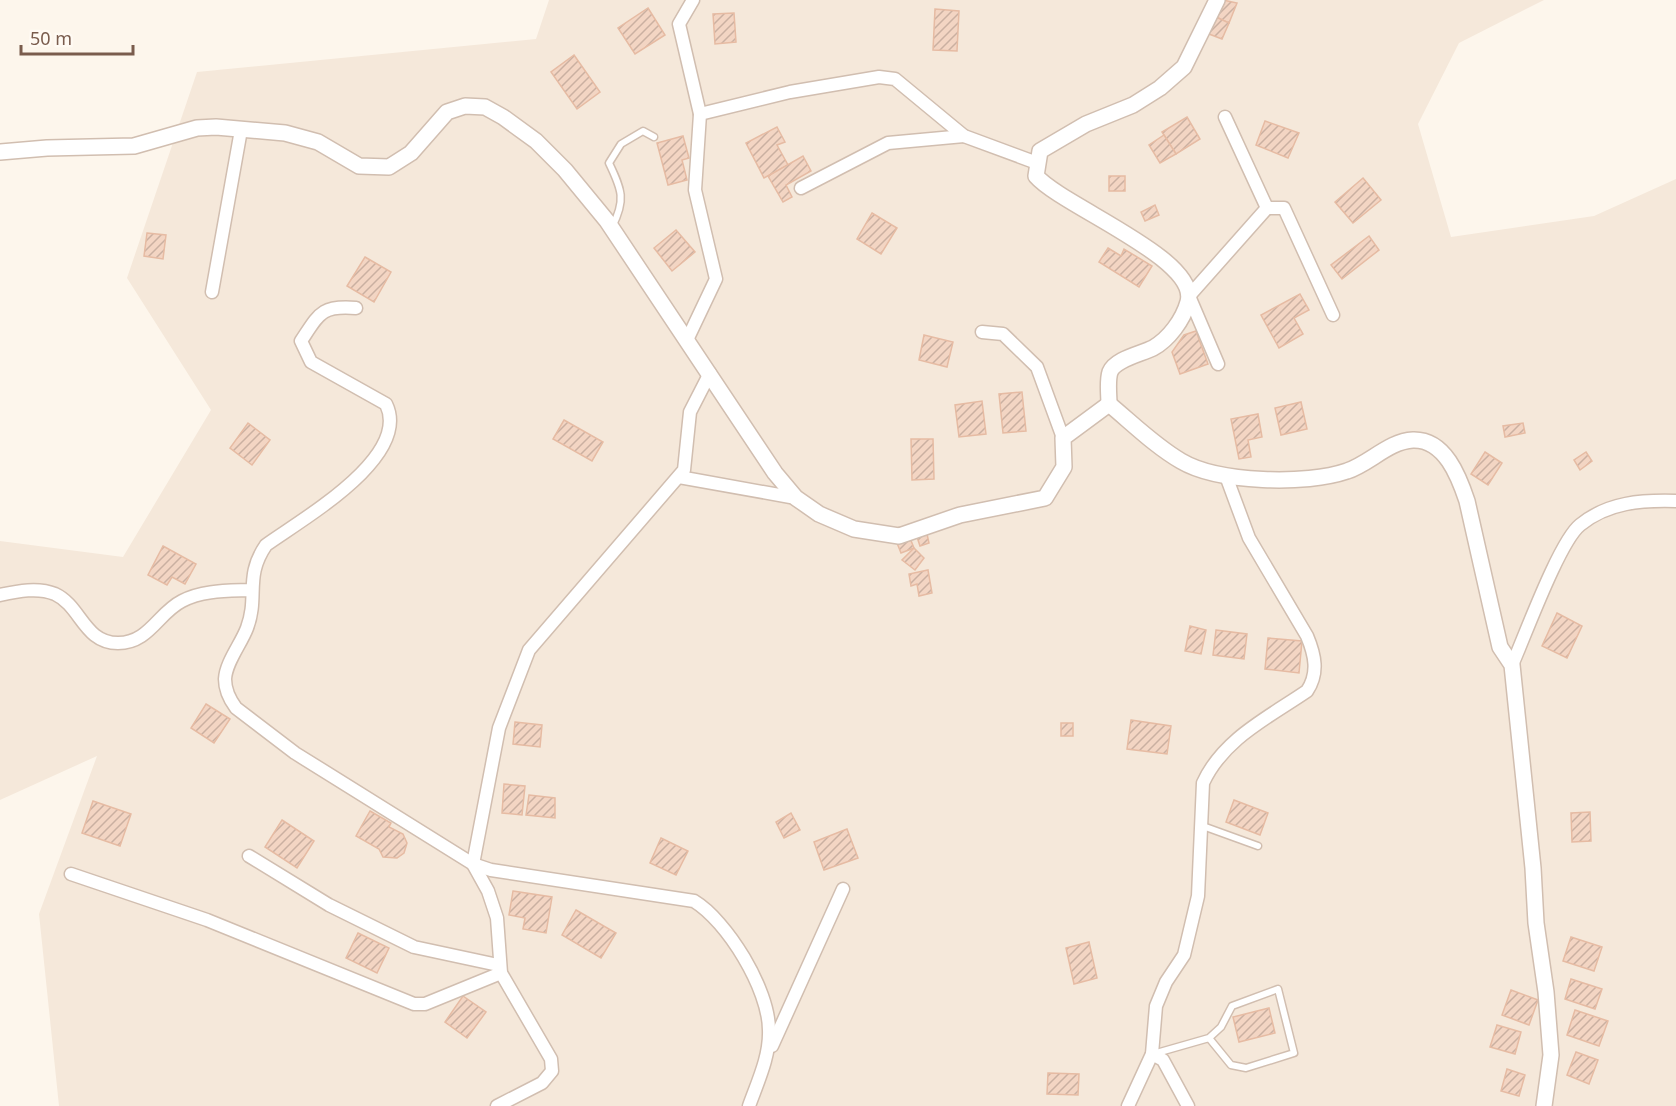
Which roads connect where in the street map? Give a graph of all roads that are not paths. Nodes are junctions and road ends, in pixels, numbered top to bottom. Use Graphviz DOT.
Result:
graph roads {
  1 [pos="693,0"];
  2 [pos="1217,0"];
  3 [pos="700,114"];
  4 [pos="1225,117"];
  5 [pos="241,130"];
  6 [pos="964,136"];
  7 [pos="654,137"];
  8 [pos="0,152"];
  9 [pos="1036,163"];
  10 [pos="801,188"];
  11 [pos="1268,208"];
  12 [pos="611,228"];
  13 [pos="212,292"];
  14 [pos="1190,296"];
  15 [pos="356,308"];
  16 [pos="1334,315"];
  17 [pos="982,332"];
  18 [pos="687,340"];
  19 [pos="1218,364"];
  20 [pos="710,373"];
  21 [pos="1108,404"];
  22 [pos="1063,438"];
  23 [pos="1226,476"];
  24 [pos="679,477"];
  25 [pos="796,498"];
  26 [pos="1676,501"];
  27 [pos="250,590"];
  28 [pos="0,595"];
  29 [pos="1512,665"];
  30 [pos="1199,825"];
  31 [pos="1258,846"];
  32 [pos="249,856"];
  33 [pos="473,864"];
  34 [pos="71,874"];
  35 [pos="843,889"];
  36 [pos="499,969"];
  37 [pos="1209,1038"];
  38 [pos="1152,1054"];
  39 [pos="766,1058"];
  40 [pos="497,1106"];
  41 [pos="749,1106"];
  42 [pos="1128,1106"];
  43 [pos="1188,1106"];
  44 [pos="1544,1106"];
  1 -- 3 [label="street"];
  2 -- 9 [label="street"];
  3 -- 6 [label="street"];
  3 -- 18 [label="street"];
  4 -- 11 [label="street"];
  5 -- 8 [label="street"];
  5 -- 12 [label="street"];
  5 -- 13 [label="street"];
  6 -- 9 [label="street"];
  6 -- 10 [label="street"];
  7 -- 12 [label="lane"];
  9 -- 14 [label="street"];
  11 -- 14 [label="street"];
  11 -- 16 [label="street"];
  12 -- 18 [label="street"];
  14 -- 19 [label="street"];
  14 -- 21 [label="street"];
  15 -- 27 [label="street"];
  17 -- 22 [label="street"];
  18 -- 20 [label="street"];
  20 -- 24 [label="street"];
  20 -- 25 [label="street"];
  21 -- 22 [label="street"];
  21 -- 23 [label="street"];
  22 -- 25 [label="street"];
  23 -- 29 [label="street"];
  23 -- 30 [label="street"];
  24 -- 25 [label="street"];
  24 -- 33 [label="street"];
  26 -- 29 [label="street"];
  27 -- 28 [label="street"];
  27 -- 33 [label="street"];
  29 -- 44 [label="street"];
  30 -- 31 [label="lane"];
  30 -- 38 [label="street"];
  32 -- 36 [label="street"];
  33 -- 36 [label="street"];
  33 -- 39 [label="street"];
  34 -- 36 [label="street"];
  35 -- 39 [label="street"];
  36 -- 40 [label="street"];
  37 -- 37 [label="lane"];
  37 -- 38 [label="lane"];
  38 -- 42 [label="street"];
  38 -- 43 [label="street"];
  39 -- 41 [label="street"];
}
